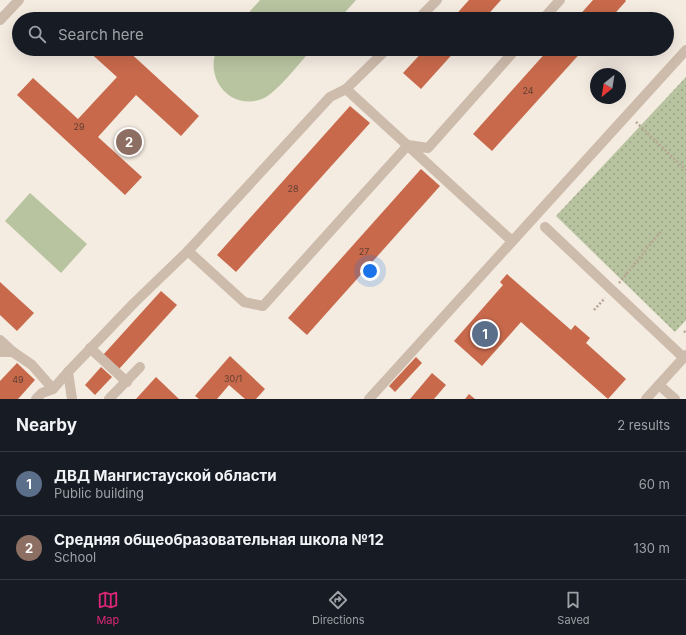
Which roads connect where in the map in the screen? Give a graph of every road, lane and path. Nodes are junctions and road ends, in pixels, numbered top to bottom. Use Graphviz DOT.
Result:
graph roads {
  1 [pos="19,0"];
  2 [pos="437,0"];
  3 [pos="560,0"];
  4 [pos="425,12"];
  5 [pos="549,12"];
  6 [pos="0,20"];
  7 [pos="686,50"];
  8 [pos="380,56"];
  9 [pos="510,56"];
  10 [pos="346,89"];
  11 [pos="628,114"];
  12 [pos="408,145"];
  13 [pos="686,170"];
  14 [pos="545,227"];
  15 [pos="662,230"];
  16 [pos="512,241"];
  17 [pos="188,251"];
  18 [pos="612,291"];
  19 [pos="594,310"];
  20 [pos="0,340"];
  21 [pos="90,348"];
  22 [pos="0,352"];
  23 [pos="13,352"];
  24 [pos="685,357"];
  25 [pos="140,367"];
  26 [pos="68,372"];
  27 [pos="127,382"];
  28 [pos="659,385"];
  29 [pos="53,389"];
  30 [pos="36,399"];
  31 [pos="72,399"];
  32 [pos="109,399"];
  33 [pos="369,399"];
  34 [pos="646,399"];
  35 [pos="675,399"];
  1 -- 6 [label="street"];
  2 -- 4 [label="street"];
  3 -- 5 [label="street"];
  7 -- 11 [label="street"];
  8 -- 10 [label="street"];
  9 -- 12 [label="street"];
  10 -- 12 [label="street"];
  10 -- 17 [label="street"];
  11 -- 13 [label="path"];
  11 -- 16 [label="street"];
  12 -- 16 [label="street"];
  12 -- 17 [label="street"];
  14 -- 18 [label="street"];
  15 -- 18 [label="path"];
  16 -- 33 [label="street"];
  17 -- 21 [label="street"];
  18 -- 19 [label="path"];
  18 -- 24 [label="street"];
  20 -- 23 [label="street"];
  21 -- 26 [label="street"];
  21 -- 27 [label="street"];
  22 -- 23 [label="street"];
  23 -- 29 [label="street"];
  24 -- 28 [label="street"];
  25 -- 27 [label="street"];
  26 -- 29 [label="street"];
  26 -- 31 [label="street"];
  27 -- 32 [label="street"];
  28 -- 34 [label="street"];
  28 -- 35 [label="street"];
  29 -- 30 [label="street"];
}
